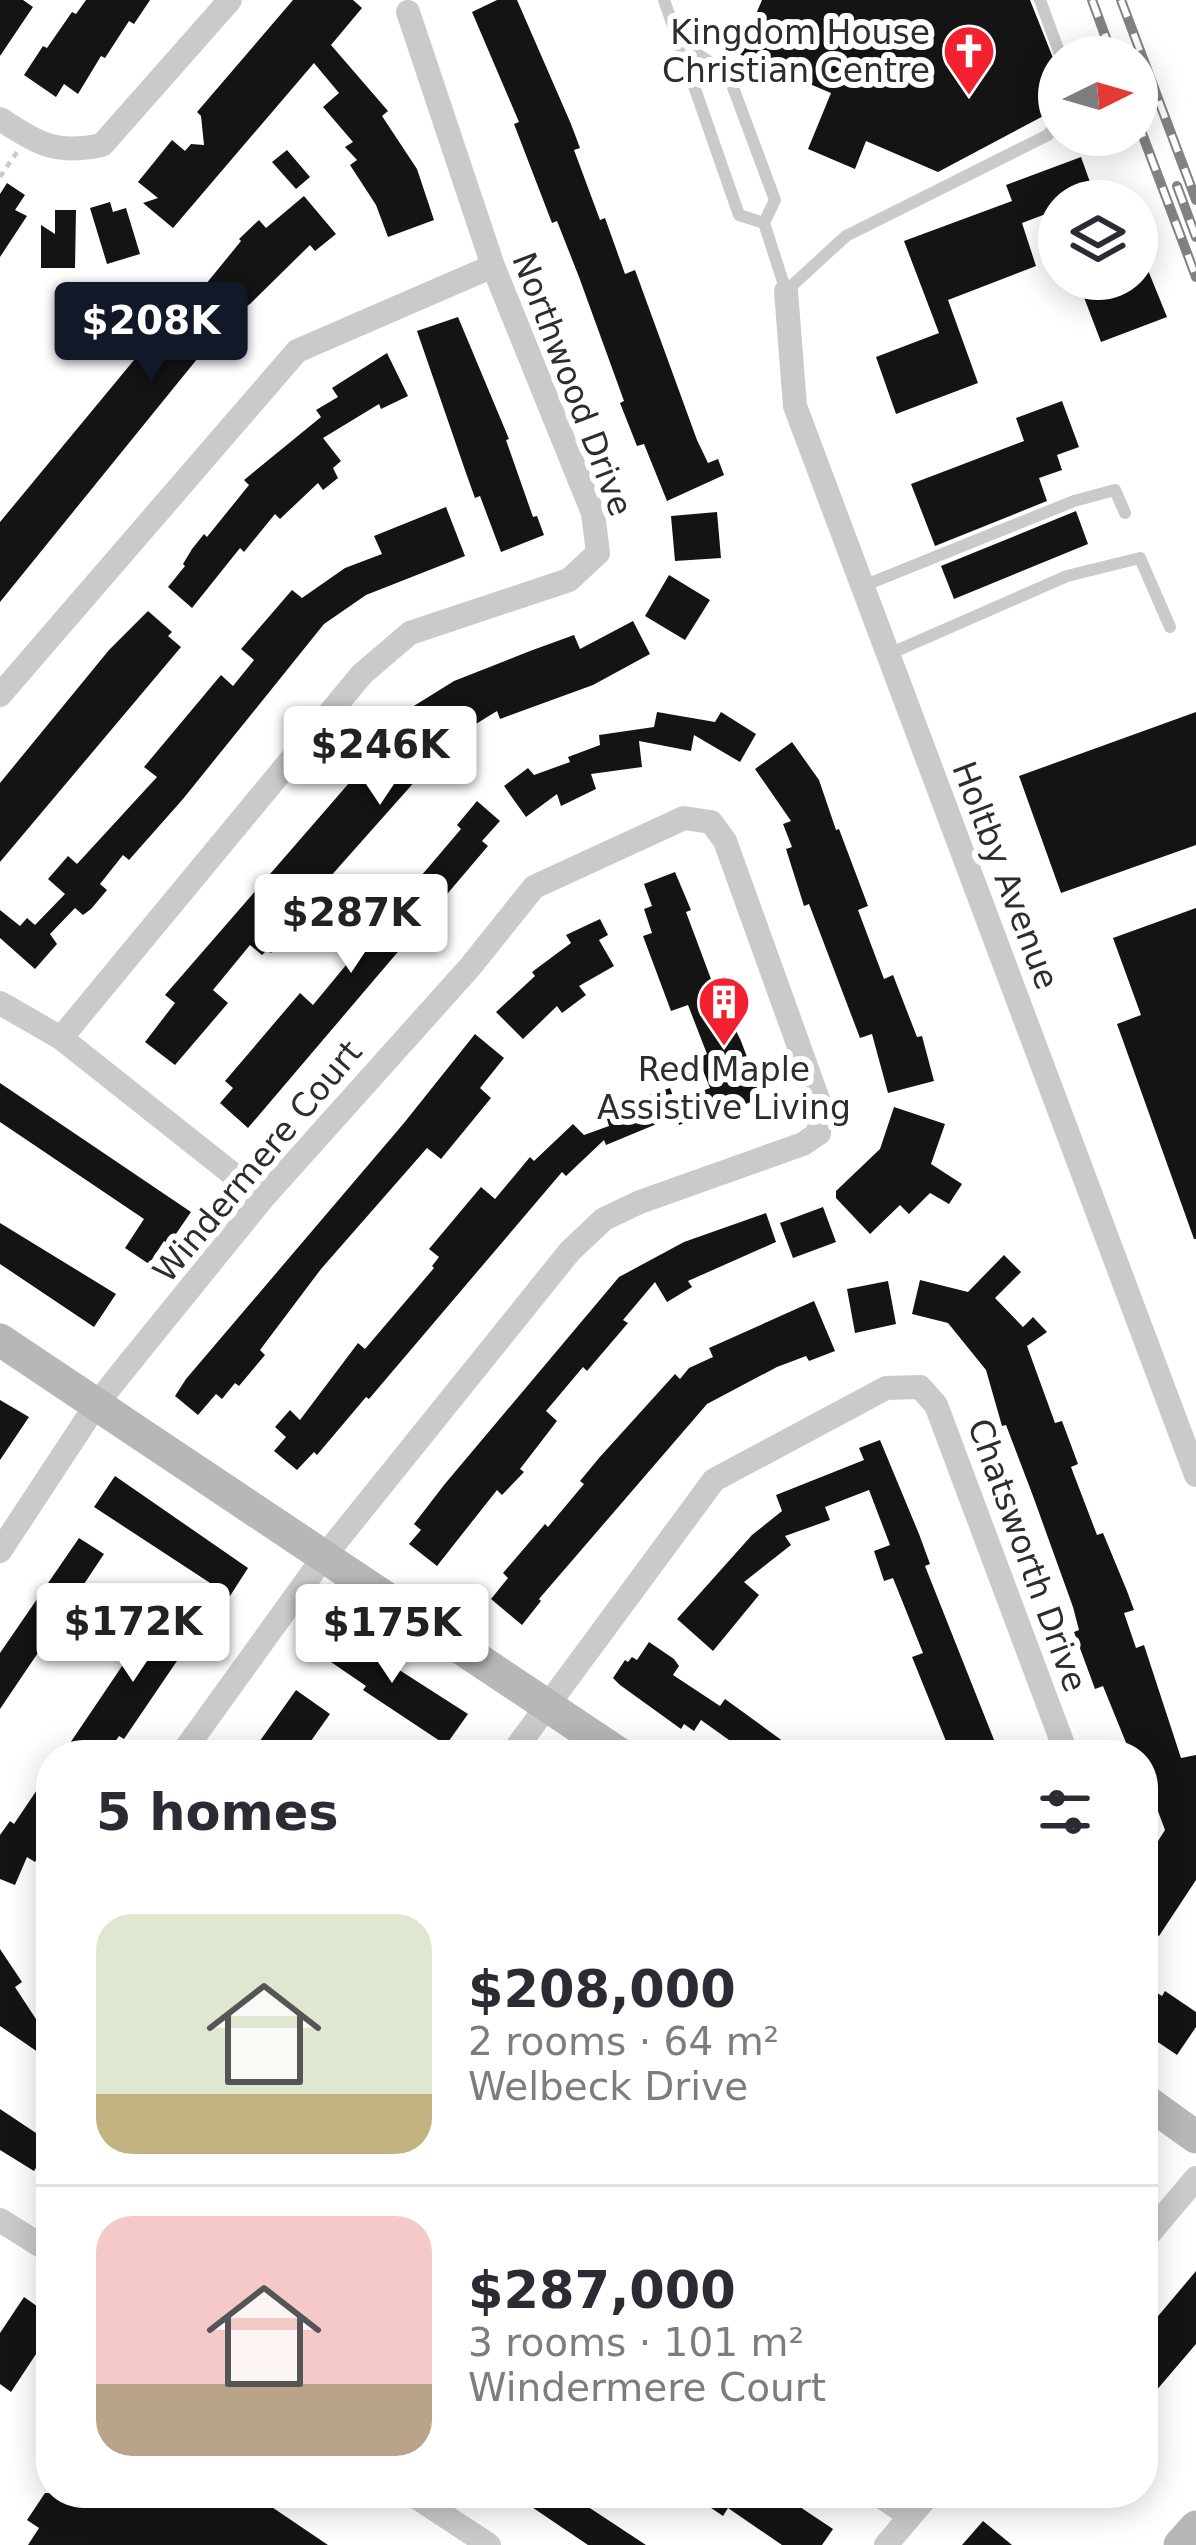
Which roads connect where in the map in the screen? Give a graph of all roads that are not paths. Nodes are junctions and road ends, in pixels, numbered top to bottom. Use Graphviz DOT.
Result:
graph roads {
  1 [pos="230,0"];
  2 [pos="664,0"];
  3 [pos="1040,0"];
  4 [pos="408,12"];
  5 [pos="1053,36"];
  6 [pos="679,41"];
  7 [pos="0,119"];
  8 [pos="1038,140"];
  9 [pos="764,223"];
  10 [pos="493,266"];
  11 [pos="786,290"];
  12 [pos="1125,513"];
  13 [pos="862,586"];
  14 [pos="1170,627"];
  15 [pos="888,655"];
  16 [pos="0,695"];
  17 [pos="0,1003"];
  18 [pos="61,1038"];
  19 [pos="263,1198"];
  20 [pos="0,1340"];
  21 [pos="96,1405"];
  22 [pos="1196,1475"];
  23 [pos="0,1551"];
  24 [pos="322,1558"];
  25 [pos="547,1704"];
  26 [pos="192,1740"];
  27 [pos="522,1740"];
  28 [pos="599,1740"];
  29 [pos="1061,1740"];
  30 [pos="1158,2109"];
  31 [pos="1196,2138"];
  32 [pos="1196,2178"];
  33 [pos="1158,2222"];
  34 [pos="2,2225"];
  35 [pos="36,2244"];
  36 [pos="433,2508"];
  37 [pos="898,2508"];
  38 [pos="917,2508"];
  39 [pos="910,2516"];
  40 [pos="1196,2527"];
  41 [pos="489,2545"];
  42 [pos="886,2545"];
  43 [pos="1180,2545"];
  1 -- 7 [label="street"];
  2 -- 6 [label="lane"];
  3 -- 5 [label="lane"];
  4 -- 10 [label="street, Northwood Drive"];
  6 -- 9 [label="lane"];
  6 -- 9 [label="lane"];
  8 -- 11 [label="lane"];
  9 -- 11 [label="lane"];
  10 -- 16 [label="street"];
  10 -- 18 [label="street, Northwood Drive"];
  11 -- 13 [label="street, Holtby Avenue"];
  12 -- 13 [label="lane"];
  13 -- 15 [label="street, Holtby Avenue"];
  14 -- 15 [label="lane"];
  15 -- 22 [label="street, Holtby Avenue"];
  17 -- 18 [label="street"];
  18 -- 19 [label="street"];
  19 -- 21 [label="street, Windermere Court"];
  19 -- 24 [label="street, Windermere Court"];
  20 -- 21 [label="street"];
  21 -- 23 [label="street, Windermere Court"];
  21 -- 24 [label="street"];
  24 -- 25 [label="street"];
  24 -- 26 [label="street"];
  25 -- 27 [label="street"];
  25 -- 28 [label="street"];
  25 -- 29 [label="street, Chatsworth Drive"];
  30 -- 31 [label="street"];
  32 -- 33 [label="street"];
  34 -- 35 [label="street"];
  36 -- 41 [label="street"];
  37 -- 39 [label="street"];
  38 -- 39 [label="street"];
  39 -- 42 [label="street"];
  40 -- 43 [label="street"];
}
